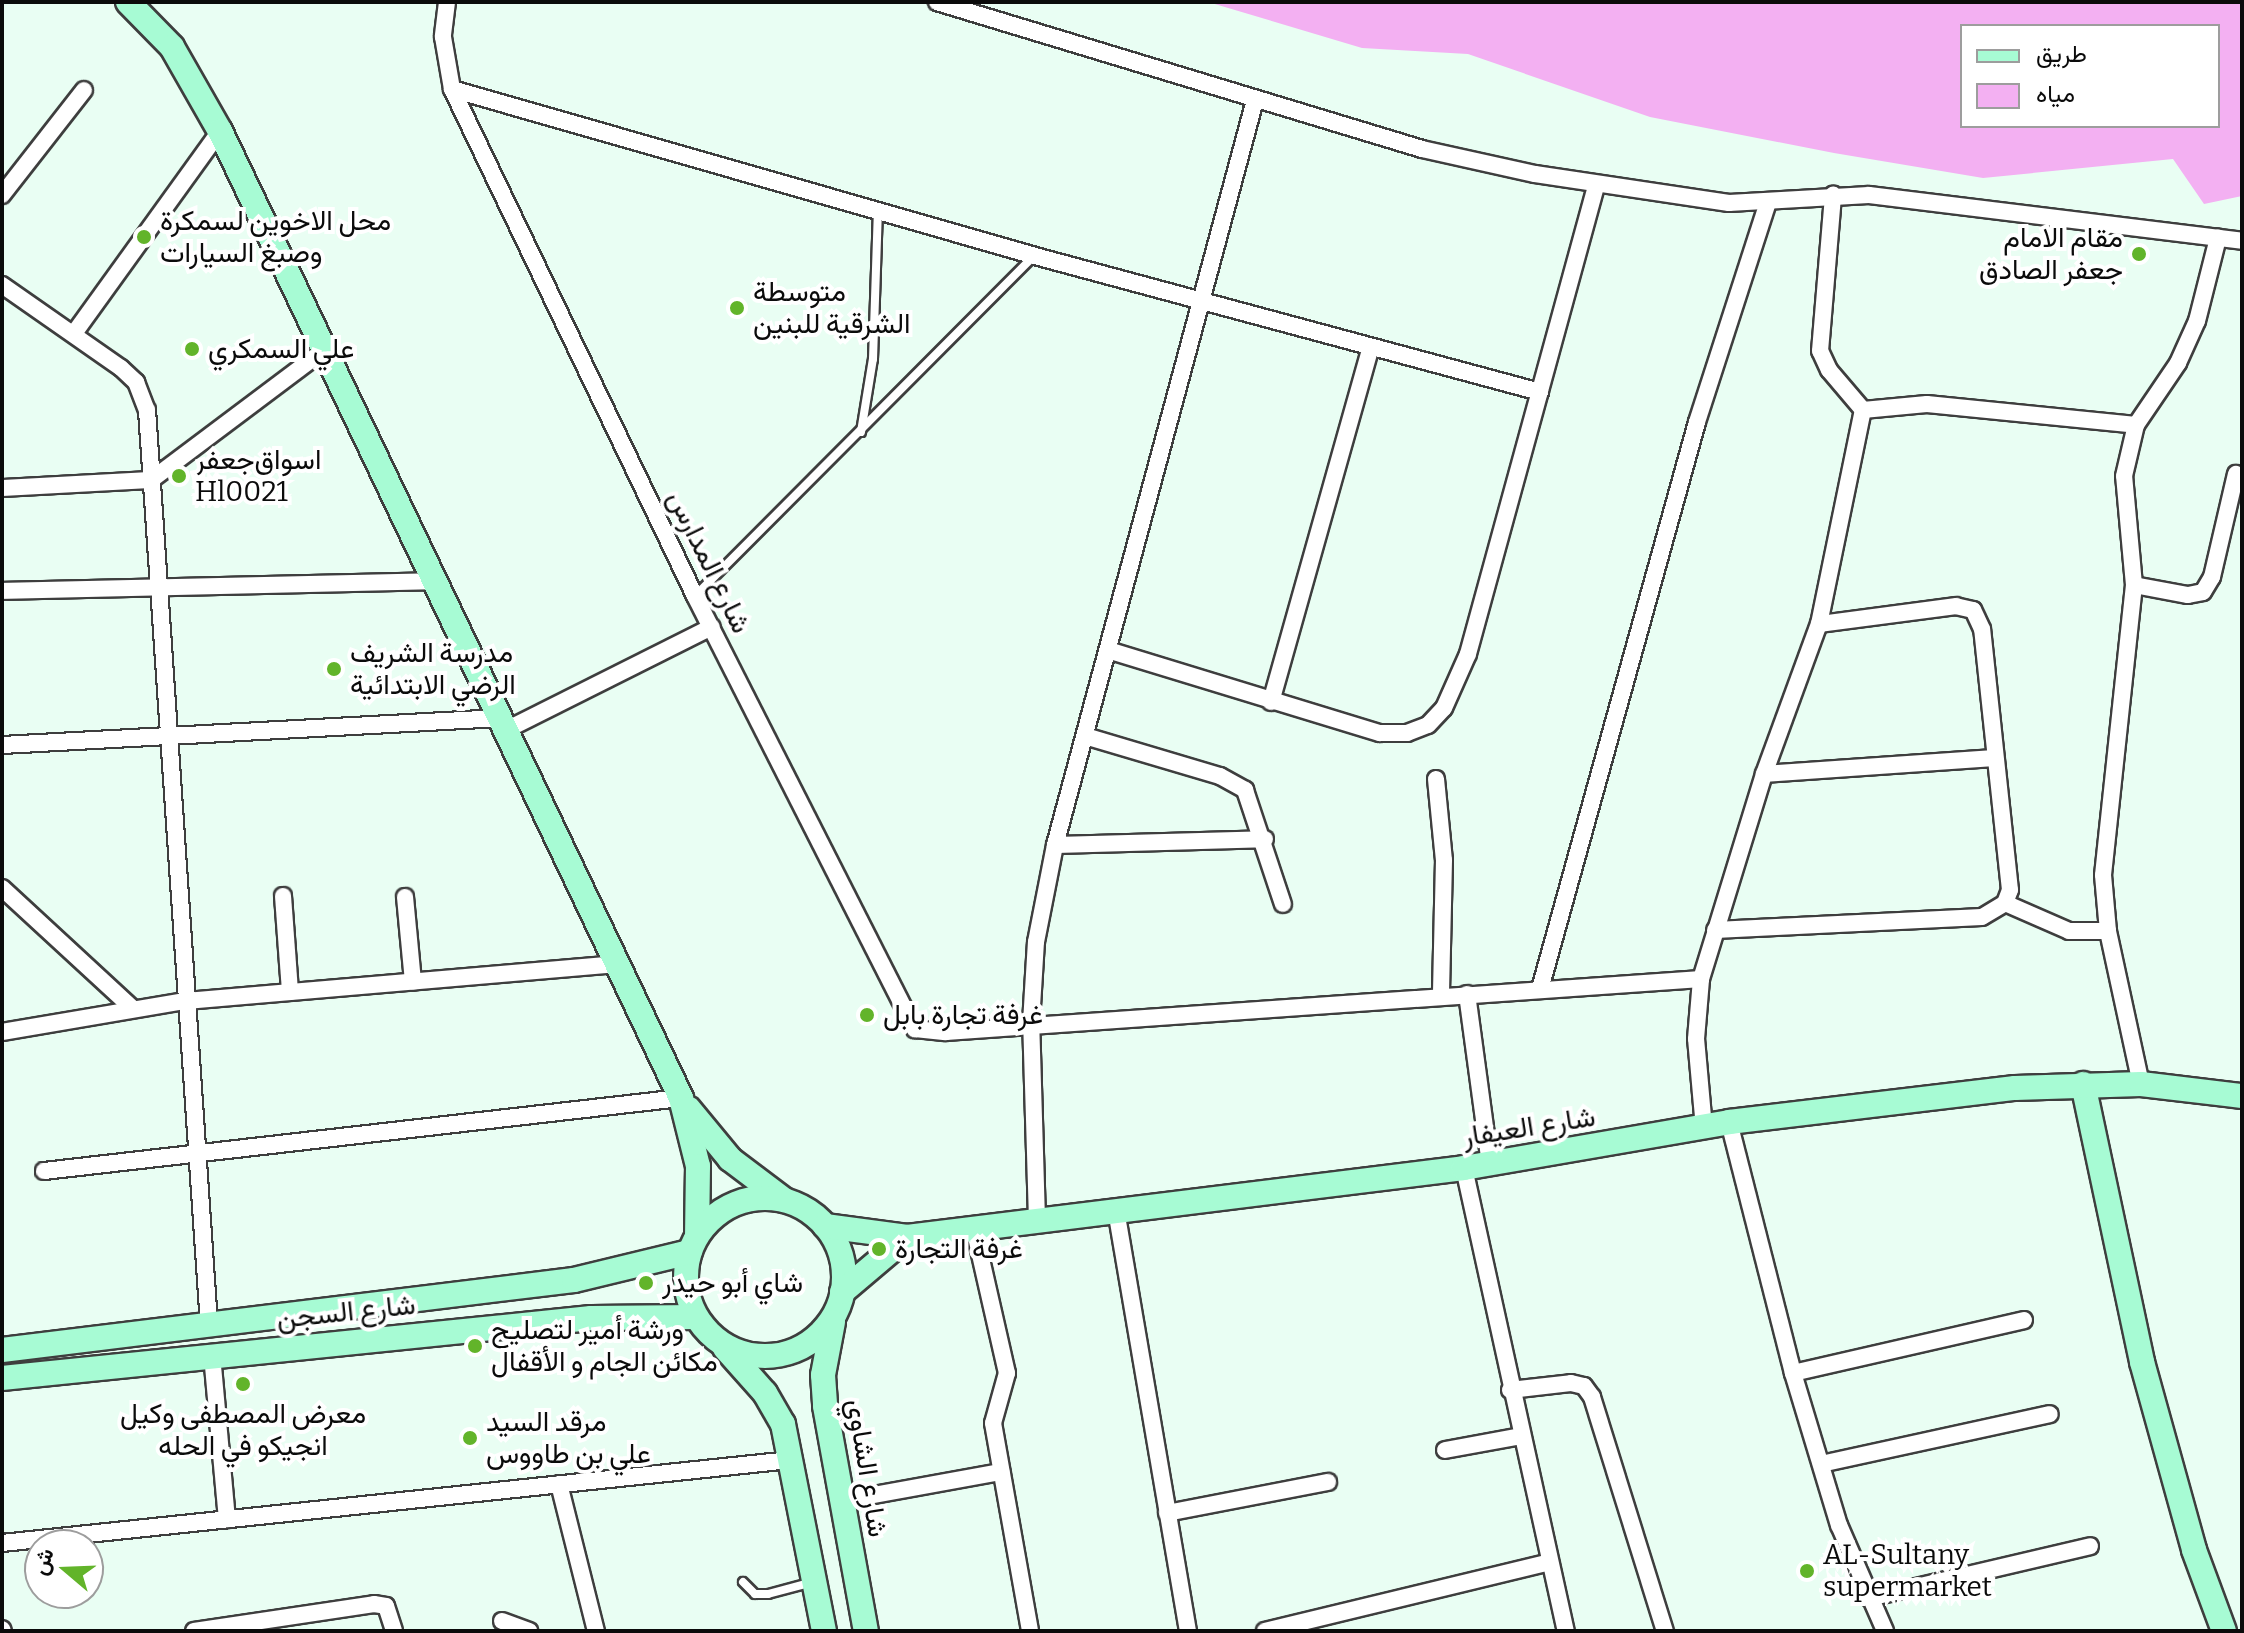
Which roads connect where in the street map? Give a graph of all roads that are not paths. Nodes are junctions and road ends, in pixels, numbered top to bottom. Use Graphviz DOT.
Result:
graph roads {
  1 [pos="128,2"];
  2 [pos="447,2"];
  3 [pos="937,2"];
  4 [pos="452,89"];
  5 [pos="84,90"];
  6 [pos="1255,100"];
  7 [pos="220,131"];
  8 [pos="1597,184"];
  9 [pos="2,195"];
  10 [pos="1833,195"];
  11 [pos="1768,202"];
  12 [pos="878,212"];
  13 [pos="2218,238"];
  14 [pos="2242,241"];
  15 [pos="1035,256"];
  16 [pos="2,285"];
  17 [pos="1198,301"];
  18 [pos="75,332"];
  19 [pos="1371,347"];
  20 [pos="323,351"];
  21 [pos="1540,392"];
  22 [pos="1863,410"];
  23 [pos="2136,425"];
  24 [pos="860,432"];
  25 [pos="2236,474"];
  26 [pos="151,480"];
  27 [pos="2,488"];
  28 [pos="434,581"];
  29 [pos="2134,585"];
  30 [pos="161,586"];
  31 [pos="2,591"];
  32 [pos="695,596"];
  33 [pos="1819,624"];
  34 [pos="712,627"];
  35 [pos="1111,651"];
  36 [pos="1271,702"];
  37 [pos="503,724"];
  38 [pos="1085,736"];
  39 [pos="172,738"];
  40 [pos="2,745"];
  41 [pos="1993,758"];
  42 [pos="1764,774"];
  43 [pos="1436,779"];
  44 [pos="1265,839"];
  45 [pos="1055,845"];
  46 [pos="2,888"];
  47 [pos="283,896"];
  48 [pos="405,897"];
  49 [pos="2005,903"];
  50 [pos="1283,904"];
  51 [pos="1715,930"];
  52 [pos="2108,931"];
  53 [pos="618,964"];
  54 [pos="1701,979"];
  55 [pos="413,982"];
  56 [pos="1540,989"];
  57 [pos="290,992"];
  58 [pos="1467,994"];
  59 [pos="1441,996"];
  60 [pos="185,1001"];
  61 [pos="133,1009"];
  62 [pos="1031,1023"];
  63 [pos="2,1032"];
  64 [pos="2083,1084"];
  65 [pos="2141,1084"];
  66 [pos="2242,1096"];
  67 [pos="681,1098"];
  68 [pos="1729,1122"];
  69 [pos="1704,1128"];
  70 [pos="194,1151"];
  71 [pos="1490,1164"];
  72 [pos="1464,1168"];
  73 [pos="44,1171"];
  74 [pos="785,1200"];
  75 [pos="1116,1210"];
  76 [pos="1037,1220"];
  77 [pos="825,1226"];
  78 [pos="974,1228"];
  79 [pos="907,1237"];
  80 [pos="694,1244"];
  81 [pos="838,1303"];
  82 [pos="369,1305"];
  83 [pos="336,1309"];
  84 [pos="696,1317"];
  85 [pos="2024,1320"];
  86 [pos="209,1324"];
  87 [pos="375,1339"];
  88 [pos="717,1341"];
  89 [pos="341,1342"];
  90 [pos="12,1349"];
  91 [pos="212,1355"];
  92 [pos="1793,1373"];
  93 [pos="32,1375"];
  94 [pos="4,1378"];
  95 [pos="1510,1390"];
  96 [pos="2050,1414"];
  97 [pos="1521,1436"];
  98 [pos="1445,1450"];
  99 [pos="790,1460"];
  100 [pos="1821,1464"];
  101 [pos="1001,1472"];
  102 [pos="1328,1482"];
  103 [pos="559,1484"];
  104 [pos="841,1501"];
  105 [pos="1167,1513"];
  106 [pos="227,1519"];
  107 [pos="2,1543"];
  108 [pos="2090,1546"];
  109 [pos="1550,1562"];
  110 [pos="743,1582"];
  111 [pos="814,1582"];
  112 [pos="1869,1598"];
  113 [pos="502,1621"];
  114 [pos="194,1631"];
  115 [pos="394,1631"];
  116 [pos="529,1631"];
  117 [pos="596,1631"];
  118 [pos="824,1631"];
  119 [pos="866,1631"];
  120 [pos="1030,1631"];
  121 [pos="1188,1631"];
  122 [pos="1265,1631"];
  123 [pos="1566,1631"];
  124 [pos="1665,1631"];
  125 [pos="1885,1631"];
  126 [pos="2224,1631"];
  1 -- 7 [label="main road"];
  2 -- 4 [label="street, شارع المدارس"];
  3 -- 6 [label="street"];
  4 -- 12 [label="street"];
  4 -- 32 [label="street, شارع المدارس"];
  5 -- 9 [label="street"];
  6 -- 8 [label="street"];
  6 -- 17 [label="street"];
  7 -- 18 [label="street"];
  7 -- 20 [label="main road"];
  8 -- 11 [label="street"];
  8 -- 21 [label="street"];
  10 -- 11 [label="street"];
  10 -- 13 [label="street"];
  10 -- 22 [label="street"];
  11 -- 56 [label="street"];
  12 -- 15 [label="street"];
  12 -- 24 [label="lane"];
  13 -- 14 [label="street"];
  13 -- 23 [label="street"];
  15 -- 17 [label="street"];
  15 -- 24 [label="lane"];
  16 -- 18 [label="street"];
  17 -- 19 [label="street"];
  17 -- 35 [label="street"];
  18 -- 26 [label="street"];
  19 -- 21 [label="street"];
  19 -- 36 [label="street"];
  20 -- 26 [label="street"];
  20 -- 28 [label="main road"];
  21 -- 36 [label="street"];
  22 -- 23 [label="street"];
  22 -- 33 [label="street"];
  23 -- 29 [label="street"];
  24 -- 32 [label="lane"];
  25 -- 29 [label="street"];
  26 -- 27 [label="street"];
  26 -- 30 [label="street"];
  28 -- 30 [label="street"];
  28 -- 37 [label="main road"];
  29 -- 52 [label="street"];
  30 -- 31 [label="street"];
  30 -- 39 [label="street"];
  32 -- 34 [label="street, شارع المدارس"];
  33 -- 41 [label="street"];
  33 -- 42 [label="street"];
  34 -- 37 [label="street"];
  34 -- 62 [label="street, شارع المدارس"];
  35 -- 36 [label="street"];
  35 -- 38 [label="street"];
  37 -- 39 [label="street"];
  37 -- 53 [label="main road"];
  38 -- 44 [label="street"];
  38 -- 45 [label="street"];
  39 -- 40 [label="street"];
  39 -- 60 [label="street"];
  41 -- 42 [label="street"];
  41 -- 49 [label="street"];
  42 -- 51 [label="street"];
  43 -- 59 [label="street"];
  44 -- 45 [label="street"];
  44 -- 50 [label="street"];
  45 -- 62 [label="street"];
  46 -- 61 [label="street"];
  47 -- 57 [label="street"];
  48 -- 55 [label="street"];
  49 -- 51 [label="street"];
  49 -- 52 [label="street"];
  51 -- 54 [label="street"];
  52 -- 65 [label="street"];
  53 -- 55 [label="street"];
  53 -- 67 [label="main road"];
  54 -- 56 [label="street"];
  54 -- 69 [label="street"];
  55 -- 57 [label="street"];
  56 -- 58 [label="street"];
  57 -- 60 [label="street"];
  58 -- 59 [label="street"];
  58 -- 71 [label="street"];
  59 -- 62 [label="street"];
  60 -- 61 [label="street"];
  60 -- 70 [label="street"];
  61 -- 63 [label="street"];
  62 -- 76 [label="street"];
  64 -- 65 [label="main road, شارع العيفار"];
  64 -- 68 [label="main road, شارع العيفار"];
  64 -- 126 [label="main road"];
  65 -- 66 [label="main road, شارع العيفار"];
  67 -- 70 [label="street"];
  67 -- 74 [label="main road"];
  67 -- 80 [label="main road"];
  68 -- 69 [label="main road, شارع العيفار"];
  68 -- 92 [label="street"];
  69 -- 71 [label="main road, شارع العيفار"];
  70 -- 73 [label="street"];
  70 -- 86 [label="street"];
  71 -- 72 [label="main road, شارع العيفار"];
  72 -- 75 [label="main road, شارع العيفار"];
  72 -- 95 [label="street"];
  74 -- 77 [label="main road"];
  74 -- 80 [label="main road"];
  75 -- 76 [label="main road, شارع العيفار"];
  75 -- 105 [label="street"];
  76 -- 78 [label="main road, شارع العيفار"];
  77 -- 79 [label="main road, شارع العيفار"];
  77 -- 81 [label="main road"];
  78 -- 79 [label="main road, شارع العيفار"];
  78 -- 101 [label="street"];
  79 -- 81 [label="main road"];
  80 -- 82 [label="main road, شارع السجن"];
  80 -- 84 [label="main road"];
  81 -- 88 [label="main road"];
  81 -- 104 [label="main road, شارع الشاوي"];
  82 -- 83 [label="main road, شارع السجن"];
  82 -- 87 [label="main road"];
  83 -- 86 [label="main road, شارع السجن"];
  83 -- 89 [label="main road"];
  84 -- 87 [label="main road, شارع السجن"];
  84 -- 88 [label="main road"];
  85 -- 92 [label="street"];
  86 -- 90 [label="main road, شارع السجن"];
  87 -- 89 [label="main road, شارع السجن"];
  88 -- 99 [label="main road"];
  89 -- 91 [label="main road, شارع السجن"];
  90 -- 93 [label="main road"];
  90 -- 94 [label="main road"];
  91 -- 93 [label="main road, شارع السجن"];
  91 -- 106 [label="street"];
  92 -- 100 [label="street"];
  93 -- 94 [label="main road, شارع السجن"];
  95 -- 97 [label="street"];
  95 -- 124 [label="street"];
  96 -- 100 [label="street"];
  97 -- 98 [label="street"];
  97 -- 109 [label="street"];
  99 -- 103 [label="street"];
  99 -- 111 [label="main road"];
  100 -- 112 [label="street"];
  101 -- 104 [label="street"];
  101 -- 120 [label="street"];
  102 -- 105 [label="street"];
  103 -- 106 [label="street"];
  103 -- 117 [label="street"];
  104 -- 119 [label="main road, شارع الشاوي"];
  105 -- 121 [label="street"];
  106 -- 107 [label="street"];
  108 -- 112 [label="street"];
  109 -- 122 [label="street"];
  109 -- 123 [label="street"];
  110 -- 111 [label="lane"];
  111 -- 118 [label="main road"];
  112 -- 125 [label="street"];
  113 -- 116 [label="street"];
  114 -- 115 [label="street"];
}
